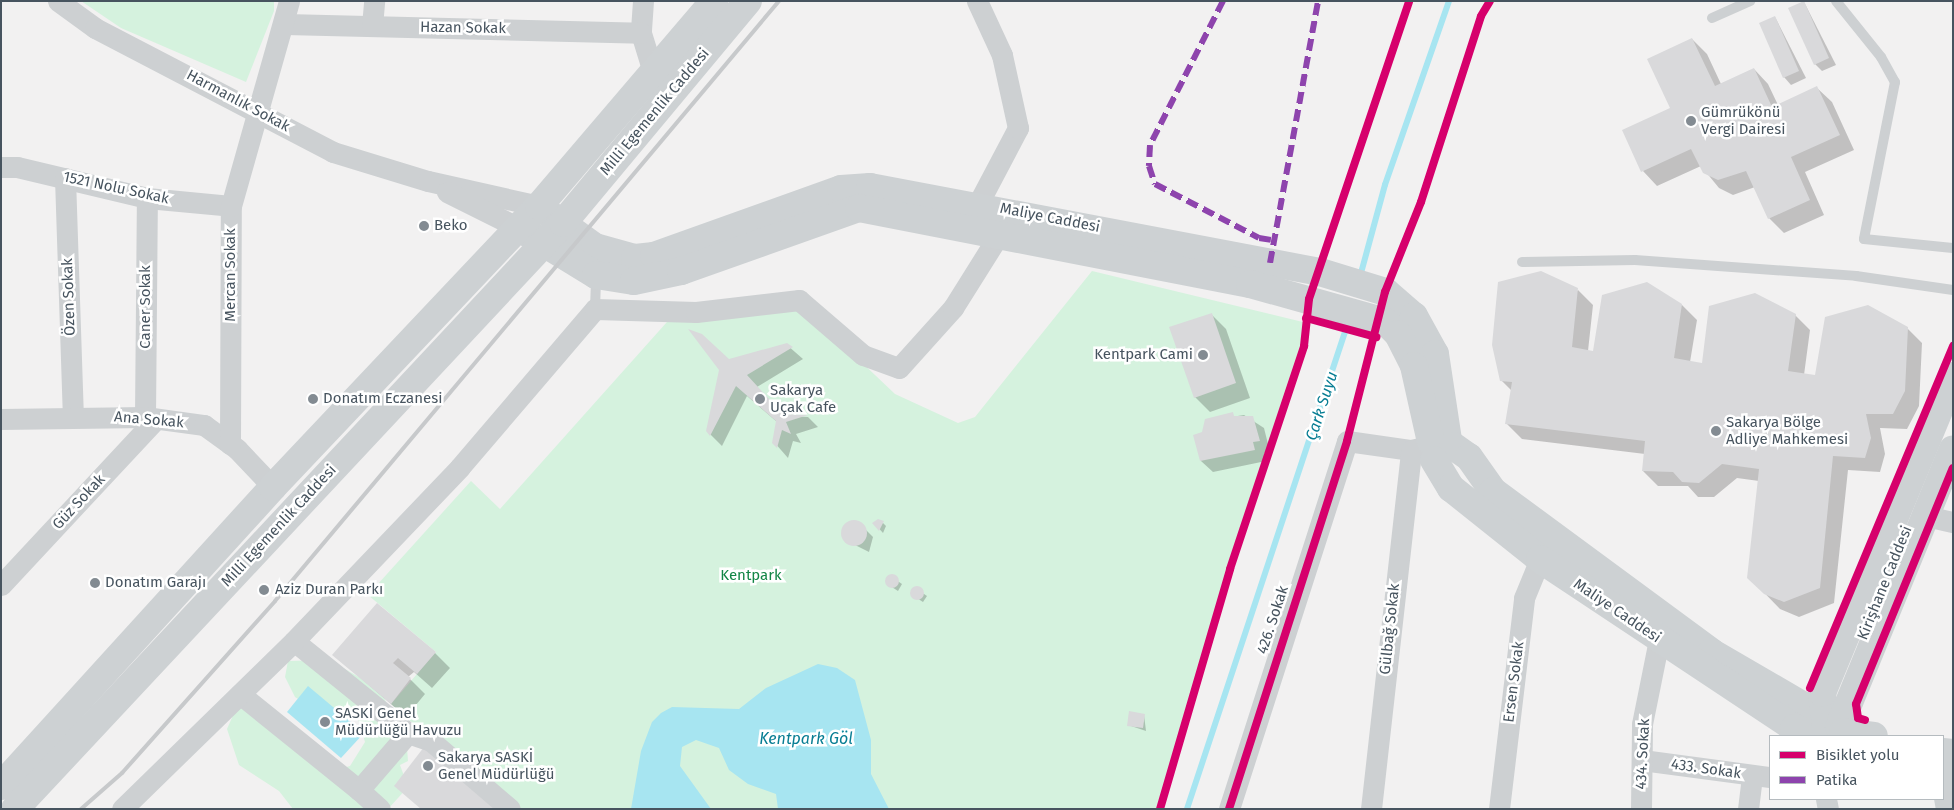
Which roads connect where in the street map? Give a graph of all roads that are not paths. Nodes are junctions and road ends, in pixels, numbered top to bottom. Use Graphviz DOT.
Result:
graph roads {
  1 [pos="58,1"];
  2 [pos="289,1"];
  3 [pos="374,1"];
  4 [pos="643,1"];
  5 [pos="714,1"];
  6 [pos="748,1"];
  7 [pos="978,1"];
  8 [pos="1750,1"];
  9 [pos="1836,1"];
  10 [pos="1712,18"];
  11 [pos="285,24"];
  12 [pos="372,26"];
  13 [pos="641,33"];
  14 [pos="653,72"];
  15 [pos="256,110"];
  16 [pos="6,163"];
  17 [pos="65,178"];
  18 [pos="428,181"];
  19 [pos="147,198"];
  20 [pos="231,206"];
  21 [pos="539,206"];
  22 [pos="972,215"];
  23 [pos="563,223"];
  24 [pos="520,228"];
  25 [pos="1000,232"];
  26 [pos="544,244"];
  27 [pos="1953,248"];
  28 [pos="1522,262"];
  29 [pos="596,275"];
  30 [pos="1953,290"];
  31 [pos="595,309"];
  32 [pos="1953,376"];
  33 [pos="73,416"];
  34 [pos="151,418"];
  35 [pos="1,419"];
  36 [pos="230,444"];
  37 [pos="1434,447"];
  38 [pos="1953,448"];
  39 [pos="272,487"];
  40 [pos="1926,516"];
  41 [pos="1953,522"];
  42 [pos="1540,559"];
  43 [pos="1,585"];
  44 [pos="1659,640"];
  45 [pos="294,641"];
  46 [pos="240,694"];
  47 [pos="1831,732"];
  48 [pos="408,733"];
  49 [pos="1863,735"];
  50 [pos="1642,760"];
  51 [pos="1761,776"];
  52 [pos="1,786"];
  53 [pos="359,790"];
  54 [pos="15,809"];
  55 [pos="122,809"];
  56 [pos="380,809"];
  57 [pos="510,809"];
  58 [pos="1229,809"];
  59 [pos="1371,809"];
  60 [pos="1499,809"];
  61 [pos="1641,809"];
  62 [pos="1748,809"];
  1 -- 15 [label="street, Harmanlık Sokak"];
  2 -- 11 [label="street, Mercan Sokak"];
  3 -- 12 [label="street"];
  4 -- 13 [label="street"];
  5 -- 14 [label="main road, Milli Egemenlik Caddesi"];
  6 -- 23 [label="main road, Milli Egemenlik Caddesi"];
  7 -- 22 [label="street"];
  8 -- 10 [label="lane"];
  9 -- 27 [label="lane"];
  11 -- 12 [label="street, Hazan Sokak"];
  11 -- 15 [label="street, Mercan Sokak"];
  12 -- 13 [label="street, Hazan Sokak"];
  13 -- 14 [label="street"];
  14 -- 21 [label="main road, Milli Egemenlik Caddesi"];
  15 -- 18 [label="street, Harmanlık Sokak"];
  15 -- 20 [label="street, Mercan Sokak"];
  16 -- 17 [label="street, 1521 Nolu Sokak"];
  17 -- 19 [label="street, 1521 Nolu Sokak"];
  17 -- 33 [label="street, Özen Sokak"];
  18 -- 21 [label="street, Harmanlık Sokak"];
  18 -- 24 [label="street, Harmanlık Sokak"];
  19 -- 20 [label="street, 1521 Nolu Sokak"];
  19 -- 34 [label="street, Caner Sokak"];
  20 -- 36 [label="street, Mercan Sokak"];
  21 -- 23 [label="main road, Maliye Caddesi"];
  21 -- 24 [label="main road, Milli Egemenlik Caddesi"];
  22 -- 23 [label="main road, Maliye Caddesi"];
  22 -- 25 [label="main road, Maliye Caddesi"];
  22 -- 29 [label="main road, Maliye Caddesi"];
  22 -- 37 [label="main road, Maliye Caddesi"];
  23 -- 26 [label="main road, Milli Egemenlik Caddesi"];
  24 -- 26 [label="main road, Maliye Caddesi"];
  24 -- 39 [label="main road, Milli Egemenlik Caddesi"];
  25 -- 31 [label="street"];
  25 -- 37 [label="main road, Maliye Caddesi"];
  26 -- 29 [label="main road, Maliye Caddesi"];
  26 -- 54 [label="main road, Milli Egemenlik Caddesi"];
  28 -- 30 [label="lane"];
  29 -- 31 [label="lane"];
  31 -- 45 [label="street"];
  32 -- 47 [label="main road, Kirişhane Caddesi"];
  33 -- 34 [label="street, Ana Sokak"];
  33 -- 35 [label="street, Ana Sokak"];
  34 -- 36 [label="street, Ana Sokak"];
  34 -- 43 [label="street, Güz Sokak"];
  36 -- 39 [label="street, Ana Sokak"];
  37 -- 42 [label="main road, Maliye Caddesi"];
  37 -- 47 [label="main road, Maliye Caddesi"];
  37 -- 58 [label="street, 426. Sokak"];
  37 -- 59 [label="street, Gülbağ Sokak"];
  38 -- 40 [label="main road, Kirişhane Caddesi"];
  39 -- 52 [label="main road, Milli Egemenlik Caddesi"];
  40 -- 41 [label="street"];
  40 -- 47 [label="main road, Kirişhane Caddesi"];
  42 -- 44 [label="main road, Maliye Caddesi"];
  42 -- 60 [label="street, Ersen Sokak"];
  44 -- 47 [label="main road, Maliye Caddesi"];
  44 -- 50 [label="street, 434. Sokak"];
  45 -- 46 [label="street"];
  45 -- 48 [label="street"];
  46 -- 53 [label="street"];
  46 -- 55 [label="street"];
  47 -- 49 [label="main road"];
  48 -- 53 [label="street"];
  48 -- 57 [label="street"];
  50 -- 51 [label="street, 433. Sokak"];
  50 -- 61 [label="street, 434. Sokak"];
  51 -- 62 [label="street"];
  53 -- 56 [label="street"];
}
